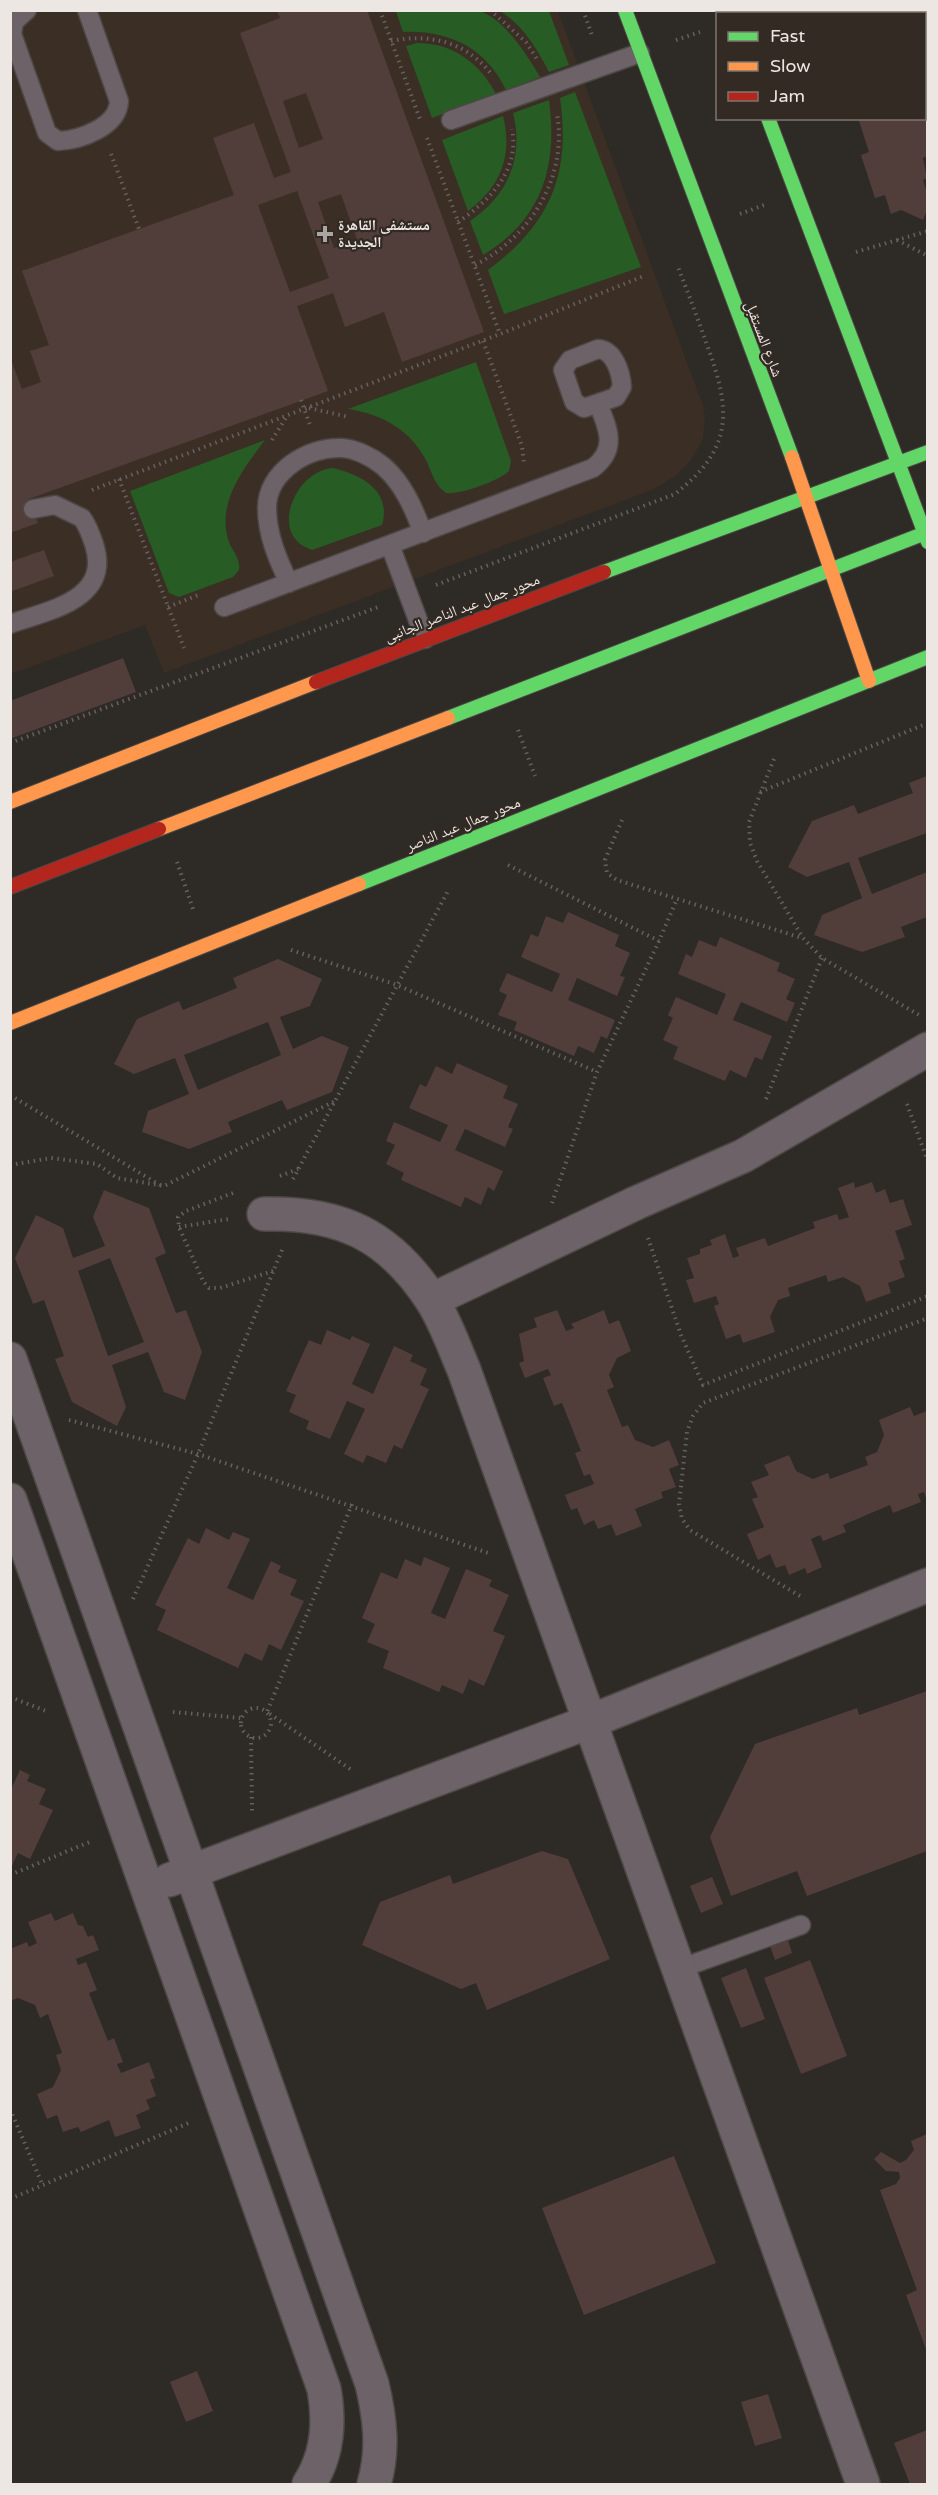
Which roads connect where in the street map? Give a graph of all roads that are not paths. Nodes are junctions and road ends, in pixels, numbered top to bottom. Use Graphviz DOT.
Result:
graph roads {
  1 [pos="27,10"];
  2 [pos="87,10"];
  3 [pos="625,10"];
  4 [pos="640,53"];
  5 [pos="451,120"];
  6 [pos="769,120"];
  7 [pos="598,404"];
  8 [pos="927,452"];
  9 [pos="896,463"];
  10 [pos="806,496"];
  11 [pos="33,509"];
  12 [pos="423,533"];
  13 [pos="926,536"];
  14 [pos="390,545"];
  15 [pos="834,569"];
  16 [pos="289,583"];
  17 [pos="224,607"];
  18 [pos="10,624"];
  19 [pos="425,639"];
  20 [pos="927,657"];
  21 [pos="869,681"];
  22 [pos="10,802"];
  23 [pos="10,887"];
  24 [pos="10,1023"];
  25 [pos="927,1049"];
  26 [pos="278,1214"];
  27 [pos="432,1300"];
  28 [pos="10,1359"];
  29 [pos="10,1500"];
  30 [pos="927,1585"];
  31 [pos="589,1722"];
  32 [pos="190,1873"];
  33 [pos="148,1888"];
  34 [pos="801,1925"];
  35 [pos="679,1969"];
  36 [pos="309,2484"];
  37 [pos="374,2484"];
  38 [pos="863,2484"];
  1 -- 2 [label="lane"];
  3 -- 4 [label="street, شارع المستقبل"];
  4 -- 5 [label="lane"];
  4 -- 10 [label="street, شارع المستقبل"];
  6 -- 9 [label="street"];
  7 -- 12 [label="lane"];
  8 -- 9 [label="street, محور جمال عبد الناصر الجانبى"];
  9 -- 10 [label="street, محور جمال عبد الناصر الجانبى"];
  9 -- 13 [label="street"];
  10 -- 15 [label="street, شارع المستقبل"];
  10 -- 19 [label="street, محور جمال عبد الناصر الجانبى"];
  11 -- 18 [label="lane"];
  12 -- 14 [label="lane"];
  12 -- 16 [label="lane"];
  13 -- 15 [label="street"];
  14 -- 16 [label="lane"];
  14 -- 19 [label="lane"];
  15 -- 21 [label="street, شارع المستقبل"];
  15 -- 23 [label="street"];
  16 -- 17 [label="lane"];
  19 -- 22 [label="street, محور جمال عبد الناصر الجانبى"];
  20 -- 21 [label="street, محور جمال عبد الناصر"];
  21 -- 24 [label="street, محور جمال عبد الناصر"];
  25 -- 27 [label="street"];
  26 -- 27 [label="street"];
  27 -- 31 [label="street"];
  28 -- 32 [label="street"];
  29 -- 33 [label="street"];
  30 -- 31 [label="street"];
  31 -- 32 [label="street"];
  31 -- 35 [label="street"];
  32 -- 33 [label="street"];
  32 -- 37 [label="street"];
  33 -- 36 [label="street"];
  34 -- 35 [label="lane"];
  35 -- 38 [label="street"];
}
